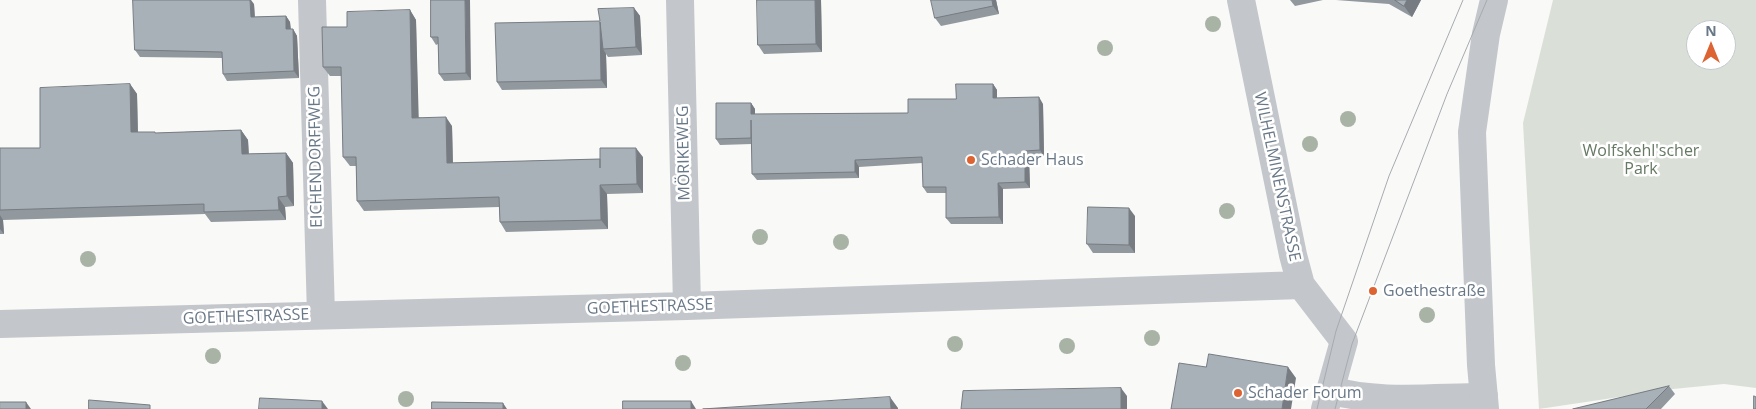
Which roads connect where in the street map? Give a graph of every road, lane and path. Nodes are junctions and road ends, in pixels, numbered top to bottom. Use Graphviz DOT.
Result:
graph roads {
  1 [pos="312,0"];
  2 [pos="680,0"];
  3 [pos="1240,0"];
  4 [pos="1494,0"];
  5 [pos="1301,285"];
  6 [pos="687,306"];
  7 [pos="320,315"];
  8 [pos="0,324"];
  9 [pos="1328,400"];
  10 [pos="1484,403"];
  1 -- 7 [label="street, EICHENDORFFWEG"];
  2 -- 6 [label="street, MÖRIKEWEG"];
  3 -- 5 [label="street, WILHELMINENSTRASSE"];
  4 -- 10 [label="street"];
  5 -- 6 [label="street, GOETHESTRASSE"];
  5 -- 9 [label="street, WILHELMINENSTRASSE"];
  6 -- 7 [label="street, GOETHESTRASSE"];
  7 -- 8 [label="street, GOETHESTRASSE"];
  9 -- 10 [label="street"];
}
